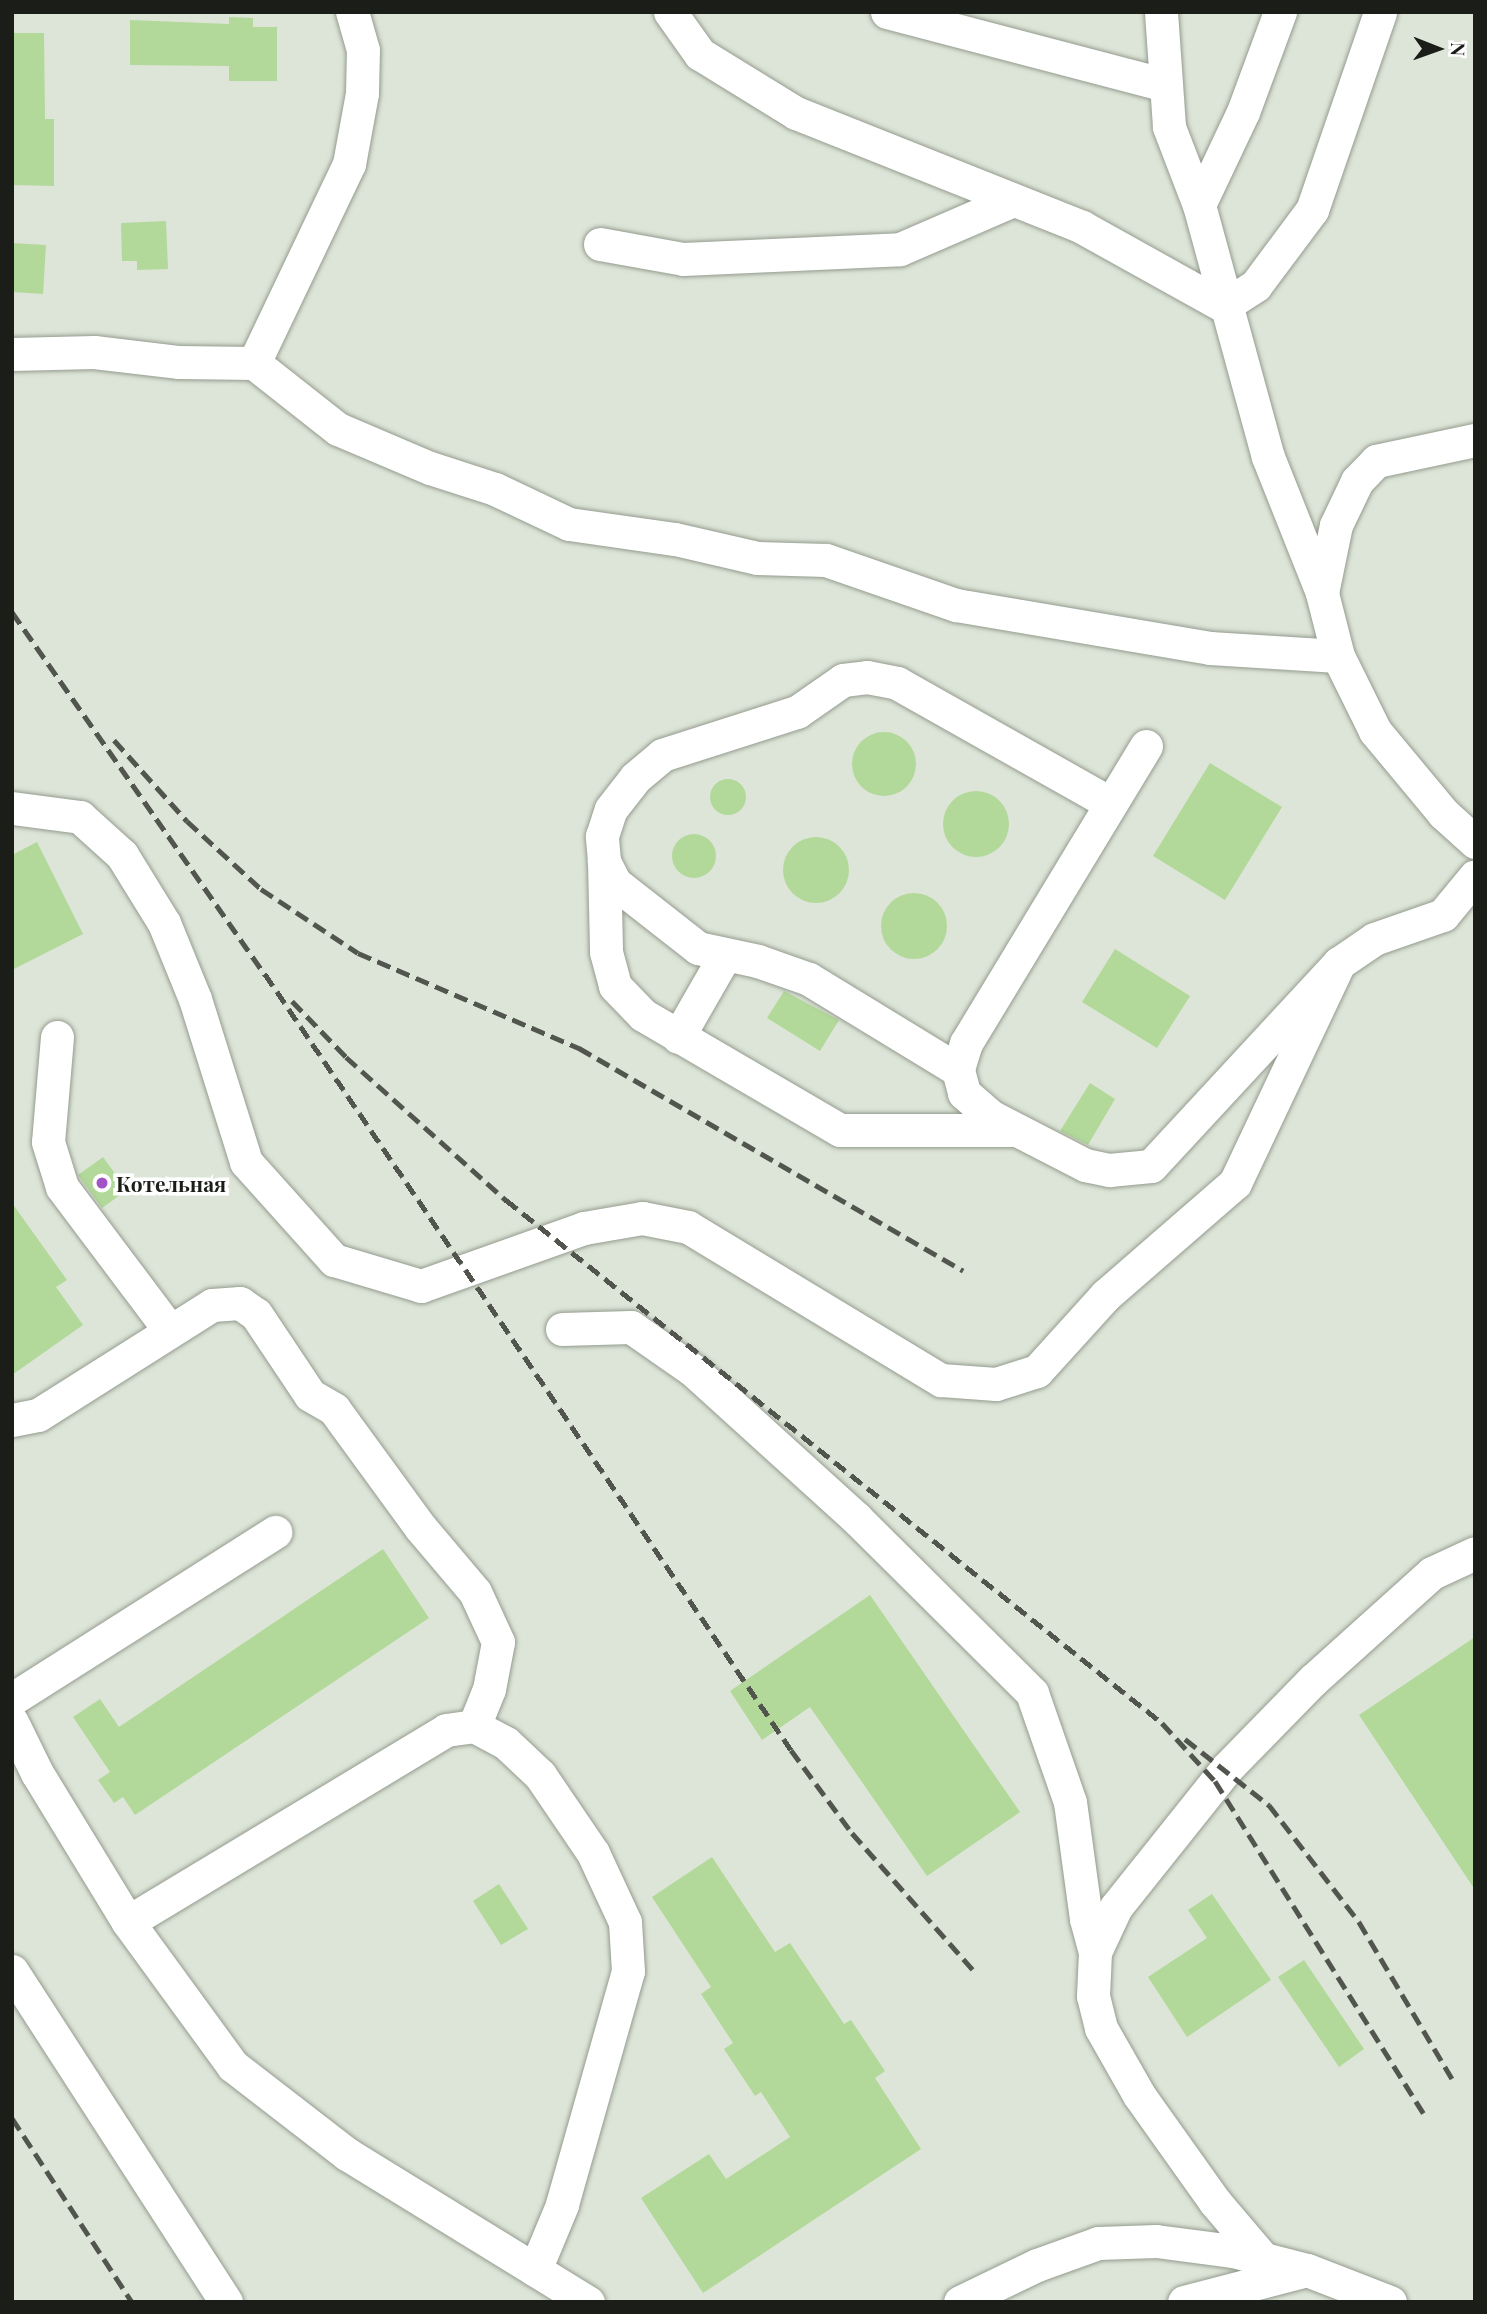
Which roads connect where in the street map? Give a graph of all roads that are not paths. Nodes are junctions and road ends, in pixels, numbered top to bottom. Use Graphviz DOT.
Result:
graph roads {
  1 [pos="352,12"];
  2 [pos="670,12"];
  3 [pos="887,12"];
  4 [pos="1161,12"];
  5 [pos="1280,12"];
  6 [pos="1380,12"];
  7 [pos="1166,85"];
  8 [pos="1013,200"];
  9 [pos="1199,205"];
  10 [pos="600,244"];
  11 [pos="1224,306"];
  12 [pos="12,354"];
  13 [pos="254,363"];
  14 [pos="1475,440"];
  15 [pos="1322,593"];
  16 [pos="1338,656"];
  17 [pos="1146,746"];
  18 [pos="1110,803"];
  19 [pos="12,808"];
  20 [pos="1475,842"];
  21 [pos="604,861"];
  22 [pos="1475,876"];
  23 [pos="724,957"];
  24 [pos="1339,963"];
  25 [pos="57,1037"];
  26 [pos="678,1037"];
  27 [pos="958,1070"];
  28 [pos="1017,1130"];
  29 [pos="562,1329"];
  30 [pos="170,1331"];
  31 [pos="12,1420"];
  32 [pos="275,1532"];
  33 [pos="1475,1553"];
  34 [pos="12,1699"];
  35 [pos="12,1722"];
  36 [pos="474,1726"];
  37 [pos="128,1922"];
  38 [pos="1095,1952"];
  39 [pos="12,1971"];
  40 [pos="1260,2255"];
  41 [pos="535,2270"];
  42 [pos="1307,2270"];
  43 [pos="226,2302"];
  44 [pos="589,2302"];
  45 [pos="960,2302"];
  46 [pos="1184,2302"];
  47 [pos="1390,2302"];
  1 -- 13 [label="street"];
  2 -- 8 [label="street"];
  3 -- 7 [label="street"];
  4 -- 7 [label="street"];
  5 -- 9 [label="street"];
  6 -- 11 [label="street"];
  7 -- 9 [label="street"];
  8 -- 10 [label="street"];
  8 -- 11 [label="street"];
  9 -- 11 [label="street"];
  11 -- 15 [label="street"];
  12 -- 13 [label="street"];
  13 -- 16 [label="street"];
  14 -- 15 [label="street"];
  15 -- 16 [label="street"];
  16 -- 20 [label="street"];
  17 -- 18 [label="street"];
  18 -- 21 [label="street"];
  18 -- 27 [label="street"];
  19 -- 24 [label="street"];
  21 -- 23 [label="street"];
  21 -- 26 [label="street"];
  22 -- 24 [label="street"];
  23 -- 26 [label="street"];
  23 -- 27 [label="street"];
  24 -- 28 [label="street"];
  25 -- 30 [label="street"];
  26 -- 28 [label="street"];
  27 -- 28 [label="street"];
  29 -- 38 [label="street"];
  30 -- 31 [label="street"];
  30 -- 36 [label="street"];
  32 -- 34 [label="street"];
  33 -- 38 [label="street"];
  35 -- 37 [label="street"];
  36 -- 37 [label="street"];
  36 -- 41 [label="street"];
  37 -- 41 [label="street"];
  38 -- 40 [label="street"];
  39 -- 43 [label="street"];
  40 -- 42 [label="street"];
  40 -- 45 [label="street"];
  41 -- 44 [label="street"];
  42 -- 46 [label="street"];
  42 -- 47 [label="street"];
}
